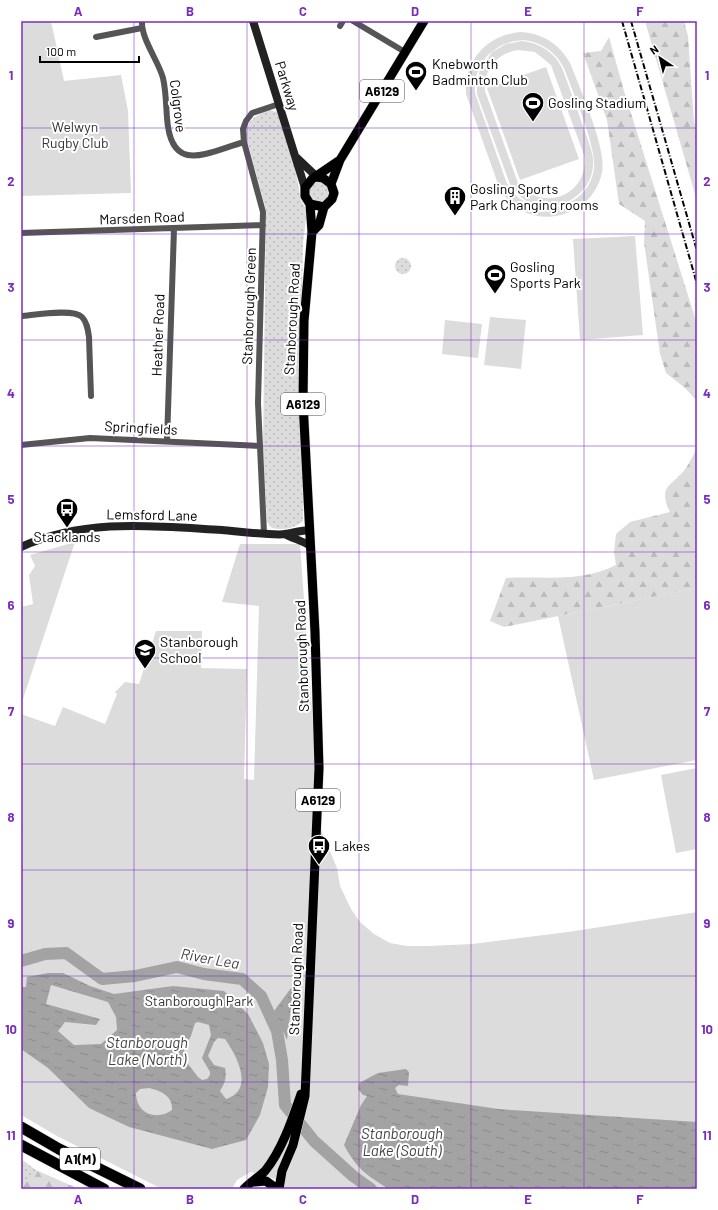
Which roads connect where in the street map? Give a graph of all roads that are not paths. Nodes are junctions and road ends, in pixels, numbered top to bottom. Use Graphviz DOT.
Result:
graph roads {
  1 [pos="142,21"];
  2 [pos="253,21"];
  3 [pos="353,21"];
  4 [pos="424,21"];
  5 [pos="142,28"];
  6 [pos="96,37"];
  7 [pos="405,52"];
  8 [pos="279,104"];
  9 [pos="244,142"];
  10 [pos="297,158"];
  11 [pos="340,160"];
  12 [pos="317,177"];
  13 [pos="332,184"];
  14 [pos="305,188"];
  15 [pos="310,204"];
  16 [pos="324,207"];
  17 [pos="263,225"];
  18 [pos="174,228"];
  19 [pos="312,232"];
  20 [pos="21,233"];
  21 [pos="21,316"];
  22 [pos="91,396"];
  23 [pos="167,441"];
  24 [pos="21,445"];
  25 [pos="260,446"];
  26 [pos="310,530"];
  27 [pos="264,533"];
  28 [pos="285,534"];
  29 [pos="310,546"];
  30 [pos="21,547"];
  31 [pos="300,1108"];
  32 [pos="21,1127"];
  33 [pos="21,1145"];
  34 [pos="254,1182"];
  35 [pos="104,1189"];
  36 [pos="140,1189"];
  37 [pos="244,1189"];
  38 [pos="278,1189"];
  1 -- 5 [label="street, Colgrove"];
  2 -- 8 [label="street, Parkway"];
  3 -- 7 [label="street"];
  4 -- 7 [label="main road, Stanborough Road / A6129"];
  5 -- 6 [label="street"];
  5 -- 9 [label="street, Colgrove"];
  7 -- 11 [label="main road, Stanborough Road / A6129"];
  8 -- 9 [label="street, Stanborough Green"];
  8 -- 10 [label="street, Parkway"];
  9 -- 17 [label="street, Stanborough Green"];
  10 -- 12 [label="street, Parkway"];
  10 -- 14 [label="street, Parkway"];
  11 -- 12 [label="main road, Stanborough Road / A6129"];
  11 -- 13 [label="main road, Stanborough Road / A6129"];
  12 -- 13 [label="main road"];
  12 -- 14 [label="main road, Stanborough Road"];
  13 -- 16 [label="main road, Stanborough Road"];
  14 -- 15 [label="main road, Stanborough Road"];
  15 -- 16 [label="main road"];
  15 -- 19 [label="main road, Stanborough Road / A6129"];
  16 -- 19 [label="main road, Stanborough Road / A6129"];
  17 -- 18 [label="street, Marsden Road"];
  17 -- 25 [label="street, Stanborough Green"];
  18 -- 20 [label="street, Marsden Road"];
  18 -- 23 [label="street, Heather Road"];
  19 -- 26 [label="main road, Stanborough Road / A6129"];
  21 -- 22 [label="street"];
  23 -- 24 [label="street, Springfields"];
  23 -- 25 [label="street, Springfields"];
  25 -- 27 [label="street, Stanborough Green"];
  26 -- 28 [label="street, Lemsford Lane"];
  26 -- 29 [label="main road, Stanborough Road / A6129"];
  27 -- 28 [label="street, Lemsford Lane"];
  27 -- 30 [label="street, Lemsford Lane"];
  28 -- 29 [label="street, Lemsford Lane"];
  29 -- 31 [label="main road, Stanborough Road / A6129"];
  31 -- 34 [label="main road, A6129"];
  31 -- 38 [label="main road, A6129"];
  32 -- 36 [label="highway, A1(M)"];
  33 -- 35 [label="highway, A1(M)"];
  34 -- 37 [label="main road"];
  34 -- 38 [label="main road"];
}
